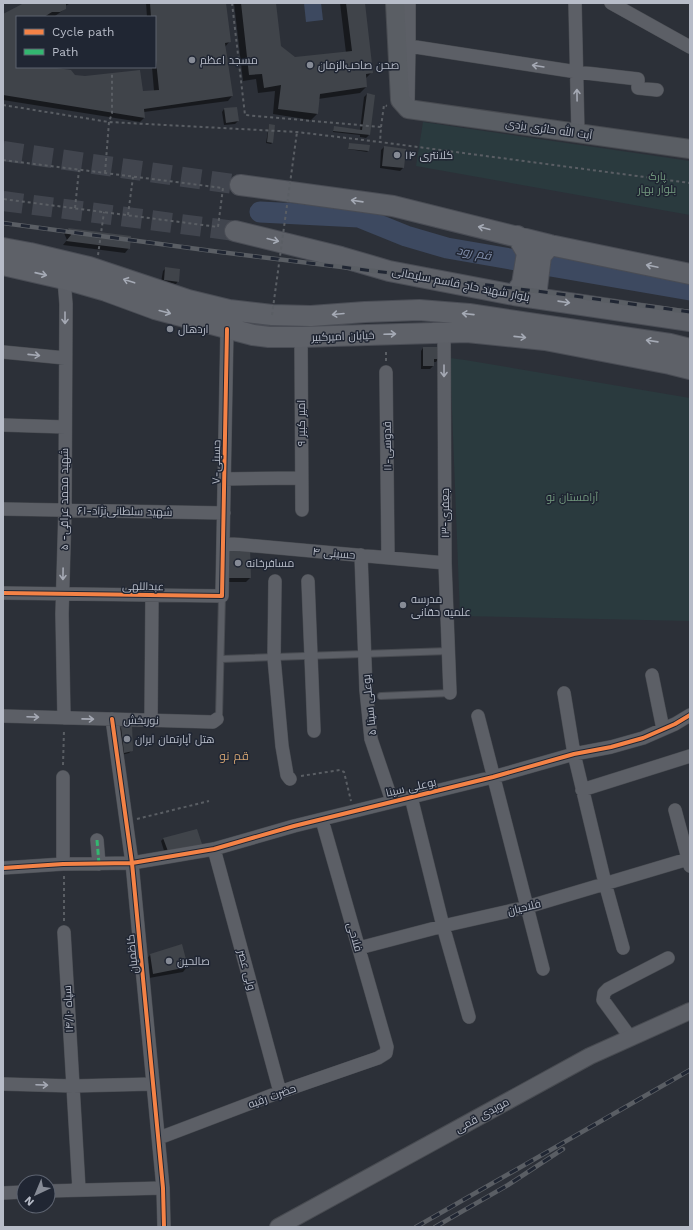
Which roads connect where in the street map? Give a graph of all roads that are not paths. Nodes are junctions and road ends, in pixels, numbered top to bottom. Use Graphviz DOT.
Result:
graph roads {
  1 [pos="395,3"];
  2 [pos="409,3"];
  3 [pos="575,3"];
  4 [pos="611,3"];
  5 [pos="410,46"];
  6 [pos="690,47"];
  7 [pos="577,72"];
  8 [pos="657,90"];
  9 [pos="408,109"];
  10 [pos="578,134"];
  11 [pos="690,149"];
  12 [pos="240,185"];
  13 [pos="235,231"];
  14 [pos="534,247"];
  15 [pos="3,248"];
  16 [pos="3,265"];
  17 [pos="690,274"];
  18 [pos="64,279"];
  19 [pos="528,291"];
  20 [pos="690,321"];
  21 [pos="227,329"];
  22 [pos="444,332"];
  23 [pos="302,337"];
  24 [pos="690,349"];
  25 [pos="3,352"];
  26 [pos="65,358"];
  27 [pos="690,369"];
  28 [pos="386,372"];
  29 [pos="3,425"];
  30 [pos="65,427"];
  31 [pos="301,478"];
  32 [pos="224,479"];
  33 [pos="3,509"];
  34 [pos="65,510"];
  35 [pos="302,510"];
  36 [pos="224,513"];
  37 [pos="223,543"];
  38 [pos="361,555"];
  39 [pos="388,557"];
  40 [pos="445,563"];
  41 [pos="275,581"];
  42 [pos="308,581"];
  43 [pos="3,593"];
  44 [pos="63,594"];
  45 [pos="152,595"];
  46 [pos="222,596"];
  47 [pos="449,651"];
  48 [pos="364,654"];
  49 [pos="311,656"];
  50 [pos="274,658"];
  51 [pos="221,660"];
  52 [pos="652,675"];
  53 [pos="450,693"];
  54 [pos="564,694"];
  55 [pos="380,696"];
  56 [pos="690,715"];
  57 [pos="3,716"];
  58 [pos="478,716"];
  59 [pos="64,718"];
  60 [pos="112,719"];
  61 [pos="217,719"];
  62 [pos="151,720"];
  63 [pos="663,729"];
  64 [pos="314,731"];
  65 [pos="574,754"];
  66 [pos="690,756"];
  67 [pos="63,777"];
  68 [pos="493,777"];
  69 [pos="290,779"];
  70 [pos="582,790"];
  71 [pos="411,797"];
  72 [pos="392,801"];
  73 [pos="675,810"];
  74 [pos="322,820"];
  75 [pos="97,840"];
  76 [pos="687,841"];
  77 [pos="214,848"];
  78 [pos="132,863"];
  79 [pos="689,863"];
  80 [pos="64,864"];
  81 [pos="99,864"];
  82 [pos="3,868"];
  83 [pos="605,883"];
  84 [pos="527,907"];
  85 [pos="443,926"];
  86 [pos="64,932"];
  87 [pos="359,948"];
  88 [pos="623,948"];
  89 [pos="668,958"];
  90 [pos="543,969"];
  91 [pos="690,1011"];
  92 [pos="469,1017"];
  93 [pos="630,1036"];
  94 [pos="386,1053"];
  95 [pos="3,1084"];
  96 [pos="153,1084"];
  97 [pos="73,1086"];
  98 [pos="280,1092"];
  99 [pos="158,1138"];
  100 [pos="163,1188"];
  101 [pos="79,1189"];
  102 [pos="56,1190"];
  103 [pos="16,1192"];
  104 [pos="3,1193"];
  105 [pos="164,1227"];
  106 [pos="278,1227"];
  1 -- 9 [label="main road"];
  2 -- 5 [label="street"];
  3 -- 7 [label="street"];
  4 -- 6 [label="street"];
  7 -- 5 [label="street, one-way"];
  5 -- 9 [label="street"];
  7 -- 8 [label="street"];
  10 -- 7 [label="street, one-way"];
  9 -- 10 [label="main road, آیت الله‌ حائری‌ یزدی"];
  10 -- 11 [label="main road, آیت الله‌ حائری‌ یزدی"];
  14 -- 12 [label="main road, one-way"];
  13 -- 19 [label="main road, بلوار شهید حاج قاسم سلیمانی, one-way"];
  17 -- 14 [label="main road, one-way"];
  14 -- 19 [label="main road"];
  24 -- 15 [label="main road, خیابان امیرکبیر, one-way"];
  16 -- 18 [label="main road, خیابان امیرکبیر, one-way"];
  18 -- 21 [label="main road, خیابان امیرکبیر, one-way"];
  18 -- 26 [label="street, شهید محمد عراقی- ۵, one-way"];
  19 -- 20 [label="main road, بلوار شهید حاج قاسم سلیمانی, one-way"];
  21 -- 23 [label="main road, خیابان امیرکبیر"];
  21 -- 32 [label="street, حسینی-۷"];
  23 -- 22 [label="main road, خیابان امیرکبیر, one-way"];
  22 -- 27 [label="main road, خیابان امیرکبیر, one-way"];
  22 -- 40 [label="street, جعفری-۱۳, one-way"];
  23 -- 31 [label="street, امیر کبیر ۹"];
  25 -- 26 [label="street, one-way"];
  26 -- 30 [label="street, شهید محمد عراقی- ۵"];
  28 -- 39 [label="street, قدوسی-۱۱"];
  29 -- 30 [label="street"];
  30 -- 34 [label="street, شهید محمد عراقی- ۵"];
  31 -- 32 [label="street"];
  31 -- 35 [label="street, امیر کبیر ۹"];
  32 -- 36 [label="street, حسینی-۷"];
  33 -- 34 [label="street, شهید سلطانی‌نژاد-۶۱"];
  34 -- 36 [label="street, شهید سلطانی‌نژاد-۶۱"];
  34 -- 44 [label="street, شهید محمد عراقی- ۵, one-way"];
  36 -- 37 [label="street, حسینی-۷"];
  37 -- 38 [label="street, حسینی ۴"];
  37 -- 46 [label="street, حسینی-۷"];
  38 -- 39 [label="street, حسینی ۴"];
  38 -- 48 [label="street, بوعلی سینا ۵"];
  39 -- 40 [label="street, حسینی ۴"];
  40 -- 47 [label="street, جعفری-۱۳"];
  41 -- 50 [label="street"];
  42 -- 49 [label="street"];
  43 -- 44 [label="street, عبداللهی"];
  44 -- 45 [label="street, عبداللهی"];
  44 -- 59 [label="street, شهید محمد عراقی- ۵"];
  45 -- 46 [label="street, عبداللهی"];
  45 -- 62 [label="street"];
  46 -- 51 [label="lane"];
  47 -- 48 [label="lane"];
  47 -- 53 [label="street, جعفری-۱۳"];
  48 -- 49 [label="lane"];
  48 -- 72 [label="street, بوعلی سینا ۵"];
  49 -- 50 [label="lane"];
  49 -- 64 [label="street"];
  50 -- 51 [label="lane"];
  50 -- 69 [label="street"];
  51 -- 61 [label="lane"];
  52 -- 63 [label="street"];
  53 -- 55 [label="lane"];
  54 -- 65 [label="street"];
  56 -- 63 [label="street, بوعلی سینا"];
  57 -- 59 [label="street, نوربخش, one-way"];
  58 -- 68 [label="street"];
  59 -- 60 [label="street, نوربخش, one-way"];
  60 -- 62 [label="street, نوربخش"];
  60 -- 78 [label="street, کاظمیان"];
  61 -- 62 [label="street, نوربخش"];
  63 -- 65 [label="street, بوعلی سینا"];
  65 -- 68 [label="street, بوعلی سینا"];
  65 -- 70 [label="street"];
  66 -- 70 [label="street"];
  67 -- 80 [label="street"];
  68 -- 71 [label="street, بوعلی سینا"];
  68 -- 84 [label="street"];
  70 -- 83 [label="street"];
  71 -- 72 [label="street, بوعلی سینا"];
  71 -- 85 [label="street"];
  72 -- 74 [label="street, بوعلی سینا"];
  73 -- 76 [label="street"];
  74 -- 77 [label="street, بوعلی سینا"];
  74 -- 87 [label="street, فلاحی"];
  75 -- 81 [label="street"];
  76 -- 79 [label="street"];
  77 -- 78 [label="street, بوعلی سینا"];
  77 -- 98 [label="street, ولی عصر"];
  78 -- 81 [label="street, بوعلی سینا"];
  78 -- 96 [label="street, کاظمیان"];
  79 -- 83 [label="street, فلاحیان"];
  80 -- 81 [label="street, بوعلی سینا"];
  80 -- 82 [label="street, بوعلی سینا"];
  83 -- 84 [label="street, فلاحیان"];
  83 -- 88 [label="street"];
  84 -- 85 [label="street, فلاحیان"];
  84 -- 90 [label="street"];
  85 -- 87 [label="street, فلاحیان"];
  85 -- 92 [label="street"];
  86 -- 97 [label="street, سپاه ۱۴/۱۰"];
  87 -- 94 [label="street, فلاحی"];
  89 -- 93 [label="street"];
  91 -- 93 [label="street, مویدی قمی"];
  93 -- 106 [label="street, مویدی قمی"];
  94 -- 98 [label="street, حضرت رقیه"];
  95 -- 97 [label="street, one-way"];
  96 -- 97 [label="street"];
  96 -- 99 [label="street, کاظمیان"];
  97 -- 101 [label="street, سپاه ۱۴/۱۰"];
  98 -- 99 [label="street, حضرت رقیه"];
  99 -- 100 [label="street, کاظمیان"];
  100 -- 101 [label="street"];
  100 -- 105 [label="street, کاظمیان"];
  101 -- 102 [label="street"];
  103 -- 104 [label="street"];
}
